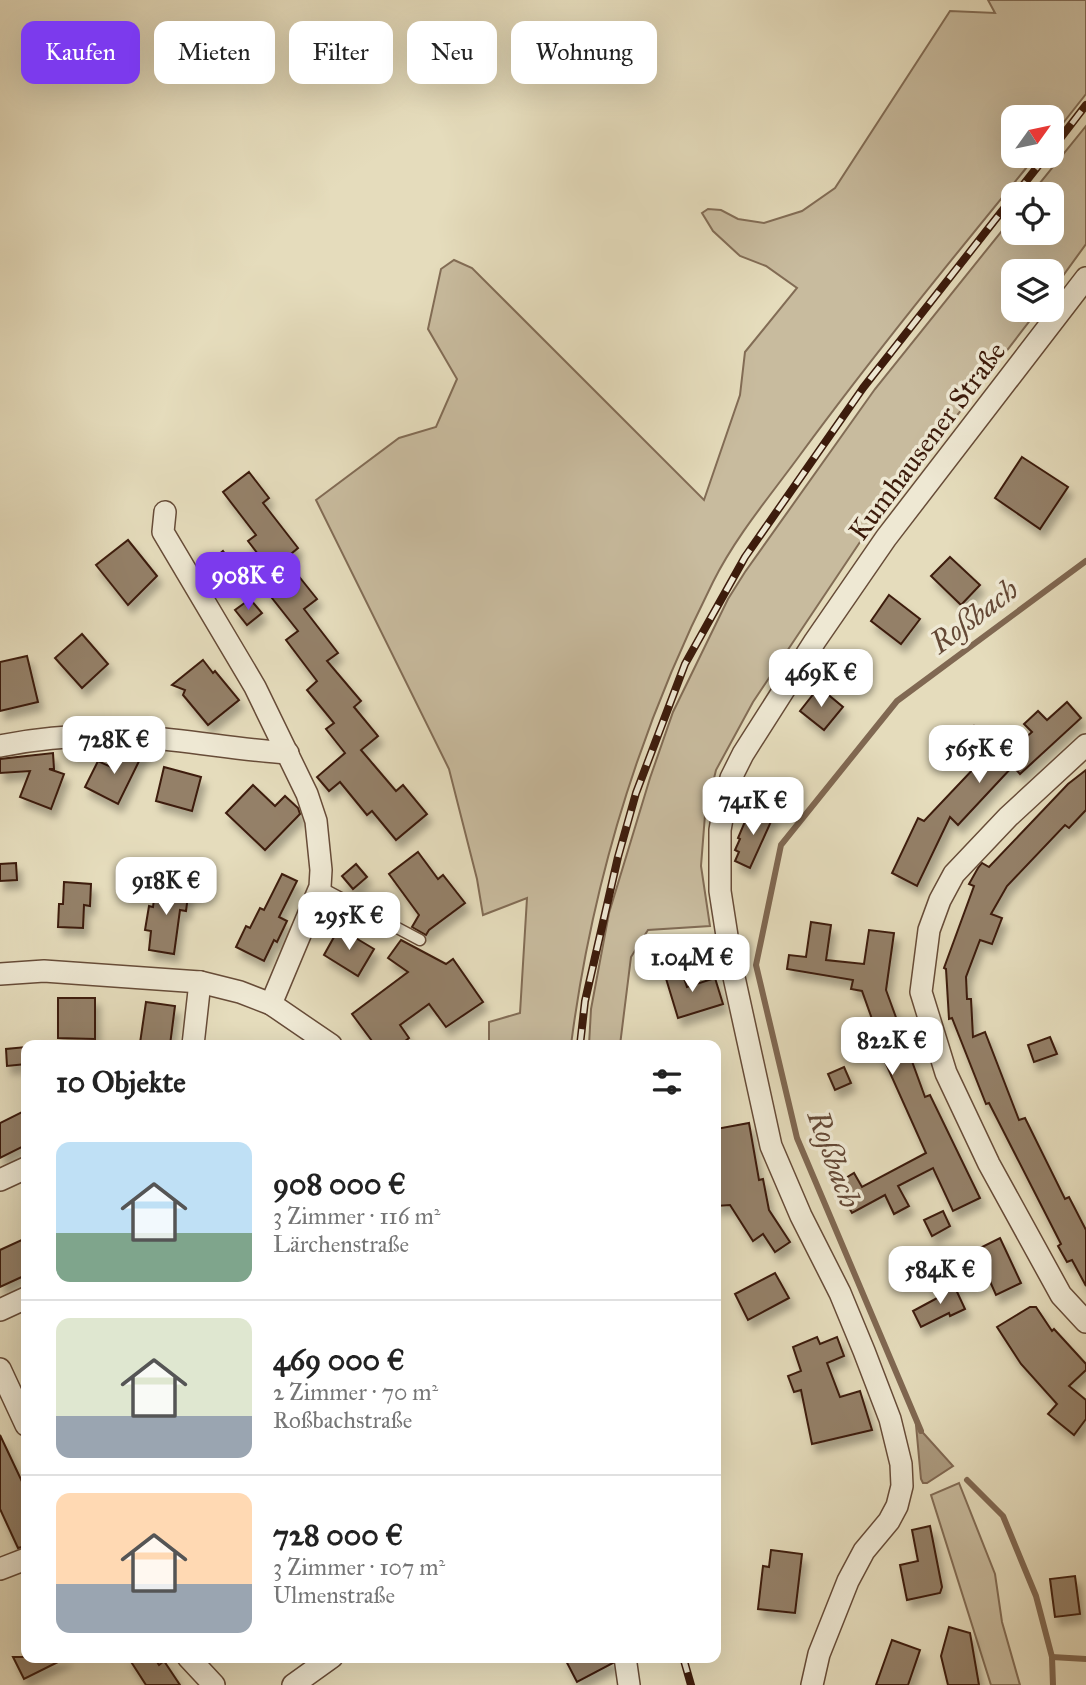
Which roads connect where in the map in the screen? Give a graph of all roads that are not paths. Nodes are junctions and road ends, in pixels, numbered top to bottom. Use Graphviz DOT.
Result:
graph roads {
  1 [pos="1086,278"];
  2 [pos="164,512"];
  3 [pos="1086,745"];
  4 [pos="0,746"];
  5 [pos="288,753"];
  6 [pos="320,887"];
  7 [pos="420,940"];
  8 [pos="0,974"];
  9 [pos="201,982"];
  10 [pos="271,1004"];
  11 [pos="194,1040"];
  12 [pos="324,1040"];
  13 [pos="21,1170"];
  14 [pos="0,1180"];
  15 [pos="21,1300"];
  16 [pos="0,1310"];
  17 [pos="1086,1322"];
  18 [pos="0,1369"];
  19 [pos="21,1414"];
  20 [pos="21,1561"];
  21 [pos="0,1569"];
  22 [pos="194,1663"];
  23 [pos="324,1663"];
  24 [pos="626,1663"];
  25 [pos="214,1685"];
  26 [pos="293,1685"];
  27 [pos="629,1685"];
  28 [pos="812,1685"];
  1 -- 28 [label="street, Kumhausener Straße"];
  2 -- 5 [label="street"];
  3 -- 17 [label="street"];
  4 -- 5 [label="street"];
  5 -- 6 [label="street"];
  6 -- 7 [label="lane"];
  6 -- 10 [label="street"];
  8 -- 9 [label="street"];
  9 -- 10 [label="street"];
  9 -- 11 [label="street"];
  10 -- 12 [label="street"];
  13 -- 14 [label="street"];
  15 -- 16 [label="street"];
  18 -- 19 [label="street"];
  20 -- 21 [label="street"];
  22 -- 25 [label="street"];
  23 -- 26 [label="street"];
  24 -- 27 [label="street"];
}
